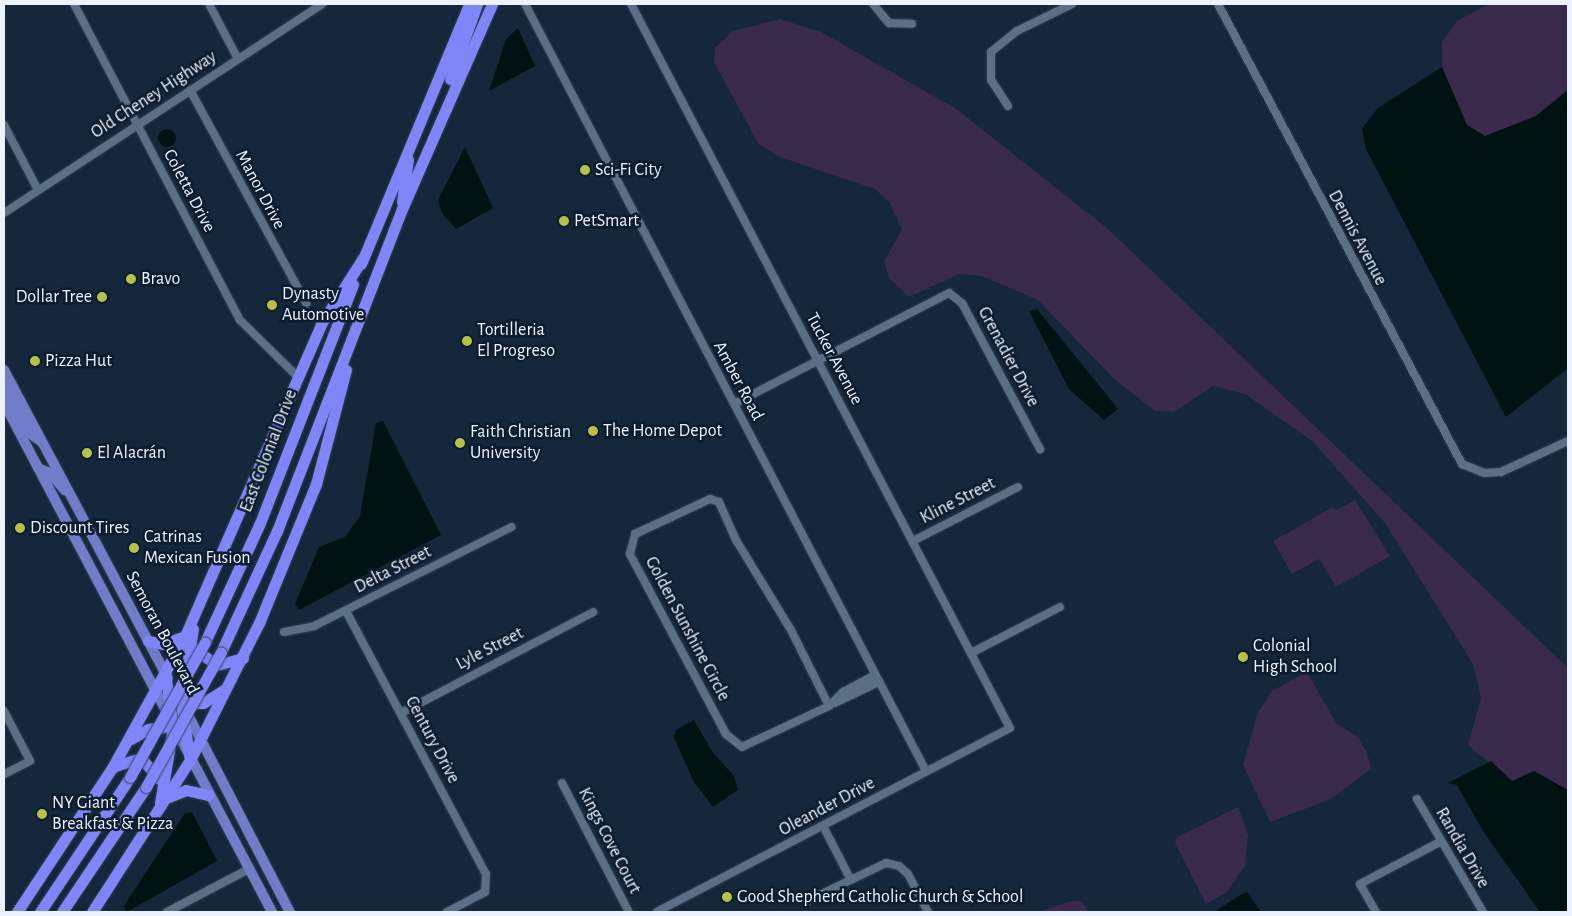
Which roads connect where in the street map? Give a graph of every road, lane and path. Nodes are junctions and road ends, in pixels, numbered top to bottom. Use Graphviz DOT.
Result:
graph roads {
  1 [pos="74,4"];
  2 [pos="209,4"];
  3 [pos="322,4"];
  4 [pos="469,4"];
  5 [pos="478,4"];
  6 [pos="492,4"];
  7 [pos="525,4"];
  8 [pos="632,4"];
  9 [pos="873,4"];
  10 [pos="1072,4"];
  11 [pos="1218,4"];
  12 [pos="912,24"];
  13 [pos="238,58"];
  14 [pos="190,90"];
  15 [pos="454,90"];
  16 [pos="1008,106"];
  17 [pos="137,124"];
  18 [pos="4,126"];
  19 [pos="413,132"];
  20 [pos="38,190"];
  21 [pos="402,209"];
  22 [pos="4,213"];
  23 [pos="364,258"];
  24 [pos="306,303"];
  25 [pos="355,331"];
  26 [pos="818,360"];
  27 [pos="4,370"];
  28 [pos="298,377"];
  29 [pos="4,387"];
  30 [pos="4,403"];
  31 [pos="734,404"];
  32 [pos="1568,441"];
  33 [pos="44,444"];
  34 [pos="1040,450"];
  35 [pos="38,468"];
  36 [pos="1018,487"];
  37 [pos="69,494"];
  38 [pos="512,527"];
  39 [pos="913,541"];
  40 [pos="1060,607"];
  41 [pos="346,611"];
  42 [pos="593,612"];
  43 [pos="284,632"];
  44 [pos="187,639"];
  45 [pos="148,641"];
  46 [pos="971,653"];
  47 [pos="243,658"];
  48 [pos="165,672"];
  49 [pos="877,678"];
  50 [pos="230,684"];
  51 [pos="154,692"];
  52 [pos="176,702"];
  53 [pos="829,706"];
  54 [pos="4,712"];
  55 [pos="401,712"];
  56 [pos="173,728"];
  57 [pos="1010,728"];
  58 [pos="186,732"];
  59 [pos="201,740"];
  60 [pos="128,741"];
  61 [pos="190,760"];
  62 [pos="112,768"];
  63 [pos="926,771"];
  64 [pos="4,774"];
  65 [pos="562,783"];
  66 [pos="208,795"];
  67 [pos="164,797"];
  68 [pos="1417,799"];
  69 [pos="823,826"];
  70 [pos="1440,842"];
  71 [pos="248,869"];
  72 [pos="850,878"];
  73 [pos="807,900"];
  74 [pos="17,912"];
  75 [pos="40,912"];
  76 [pos="62,912"];
  77 [pos="92,912"];
  78 [pos="167,912"];
  79 [pos="272,912"];
  80 [pos="290,912"];
  81 [pos="447,912"];
  82 [pos="629,912"];
  83 [pos="657,912"];
  84 [pos="928,912"];
  85 [pos="1376,912"];
  86 [pos="1483,912"];
  1 -- 17 [label="street, Coletta Drive"];
  2 -- 13 [label="street"];
  3 -- 13 [label="street, Old Cheney Highway"];
  4 -- 19 [label="highway, East Colonial Drive"];
  5 -- 15 [label="highway"];
  6 -- 15 [label="highway, East Colonial Drive"];
  7 -- 31 [label="street, Amber Road"];
  8 -- 26 [label="street, Tucker Avenue"];
  9 -- 12 [label="street"];
  10 -- 16 [label="street"];
  11 -- 32 [label="street, Dennis Avenue"];
  13 -- 14 [label="street, Old Cheney Highway"];
  14 -- 17 [label="street, Old Cheney Highway"];
  14 -- 24 [label="street, Manor Drive"];
  15 -- 21 [label="highway, East Colonial Drive"];
  17 -- 20 [label="street, Old Cheney Highway"];
  17 -- 28 [label="street, Coletta Drive"];
  18 -- 20 [label="street"];
  19 -- 21 [label="highway"];
  19 -- 23 [label="highway, East Colonial Drive"];
  20 -- 22 [label="street, Old Cheney Highway"];
  21 -- 25 [label="highway, East Colonial Drive"];
  23 -- 28 [label="highway"];
  23 -- 75 [label="highway, East Colonial Drive, bridge"];
  25 -- 47 [label="highway"];
  25 -- 76 [label="highway, East Colonial Drive, bridge"];
  26 -- 31 [label="street"];
  26 -- 34 [label="street, Grenadier Drive"];
  26 -- 39 [label="street, Tucker Avenue"];
  27 -- 33 [label="main road, Semoran Boulevard"];
  28 -- 44 [label="highway"];
  29 -- 33 [label="main road"];
  30 -- 35 [label="main road, Semoran Boulevard"];
  31 -- 49 [label="street, Amber Road"];
  33 -- 37 [label="main road, Semoran Boulevard"];
  35 -- 37 [label="main road"];
  35 -- 51 [label="main road, Semoran Boulevard"];
  36 -- 39 [label="street, Kline Street"];
  37 -- 45 [label="main road, Semoran Boulevard"];
  38 -- 41 [label="street, Delta Street"];
  39 -- 46 [label="street, Tucker Avenue"];
  40 -- 46 [label="street"];
  41 -- 43 [label="street, Delta Street"];
  41 -- 55 [label="street, Century Drive"];
  42 -- 55 [label="street, Lyle Street"];
  44 -- 45 [label="highway"];
  44 -- 47 [label="highway"];
  44 -- 48 [label="highway"];
  44 -- 52 [label="highway"];
  45 -- 48 [label="main road, Semoran Boulevard"];
  46 -- 57 [label="street, Tucker Avenue"];
  47 -- 50 [label="highway"];
  48 -- 51 [label="highway"];
  48 -- 52 [label="highway"];
  49 -- 53 [label="street, Golden Sunshine Circle"];
  49 -- 63 [label="street, Amber Road"];
  50 -- 52 [label="highway"];
  50 -- 59 [label="highway"];
  51 -- 52 [label="highway"];
  51 -- 56 [label="main road, Semoran Boulevard"];
  51 -- 60 [label="highway"];
  52 -- 56 [label="highway"];
  52 -- 58 [label="highway"];
  52 -- 59 [label="main road, Semoran Boulevard"];
  53 -- 53 [label="street, Golden Sunshine Circle"];
  54 -- 64 [label="street"];
  55 -- 81 [label="street, Century Drive"];
  56 -- 58 [label="highway"];
  56 -- 60 [label="highway"];
  56 -- 61 [label="main road, Semoran Boulevard"];
  56 -- 67 [label="highway"];
  57 -- 63 [label="street, Oleander Drive"];
  58 -- 59 [label="highway"];
  58 -- 61 [label="highway"];
  59 -- 61 [label="highway"];
  59 -- 80 [label="main road, Semoran Boulevard"];
  60 -- 62 [label="highway"];
  61 -- 66 [label="main road, Semoran Boulevard"];
  61 -- 67 [label="highway"];
  62 -- 67 [label="highway"];
  62 -- 74 [label="highway"];
  63 -- 69 [label="street, Oleander Drive"];
  65 -- 82 [label="street, Kings Cove Court"];
  66 -- 67 [label="highway"];
  66 -- 71 [label="main road, Semoran Boulevard"];
  67 -- 77 [label="highway"];
  68 -- 70 [label="street, Randia Drive"];
  69 -- 72 [label="street"];
  69 -- 83 [label="street, Oleander Drive"];
  70 -- 85 [label="street"];
  70 -- 86 [label="street, Randia Drive"];
  71 -- 78 [label="street"];
  71 -- 79 [label="main road, Semoran Boulevard"];
  72 -- 73 [label="street"];
  72 -- 84 [label="street"];
}
